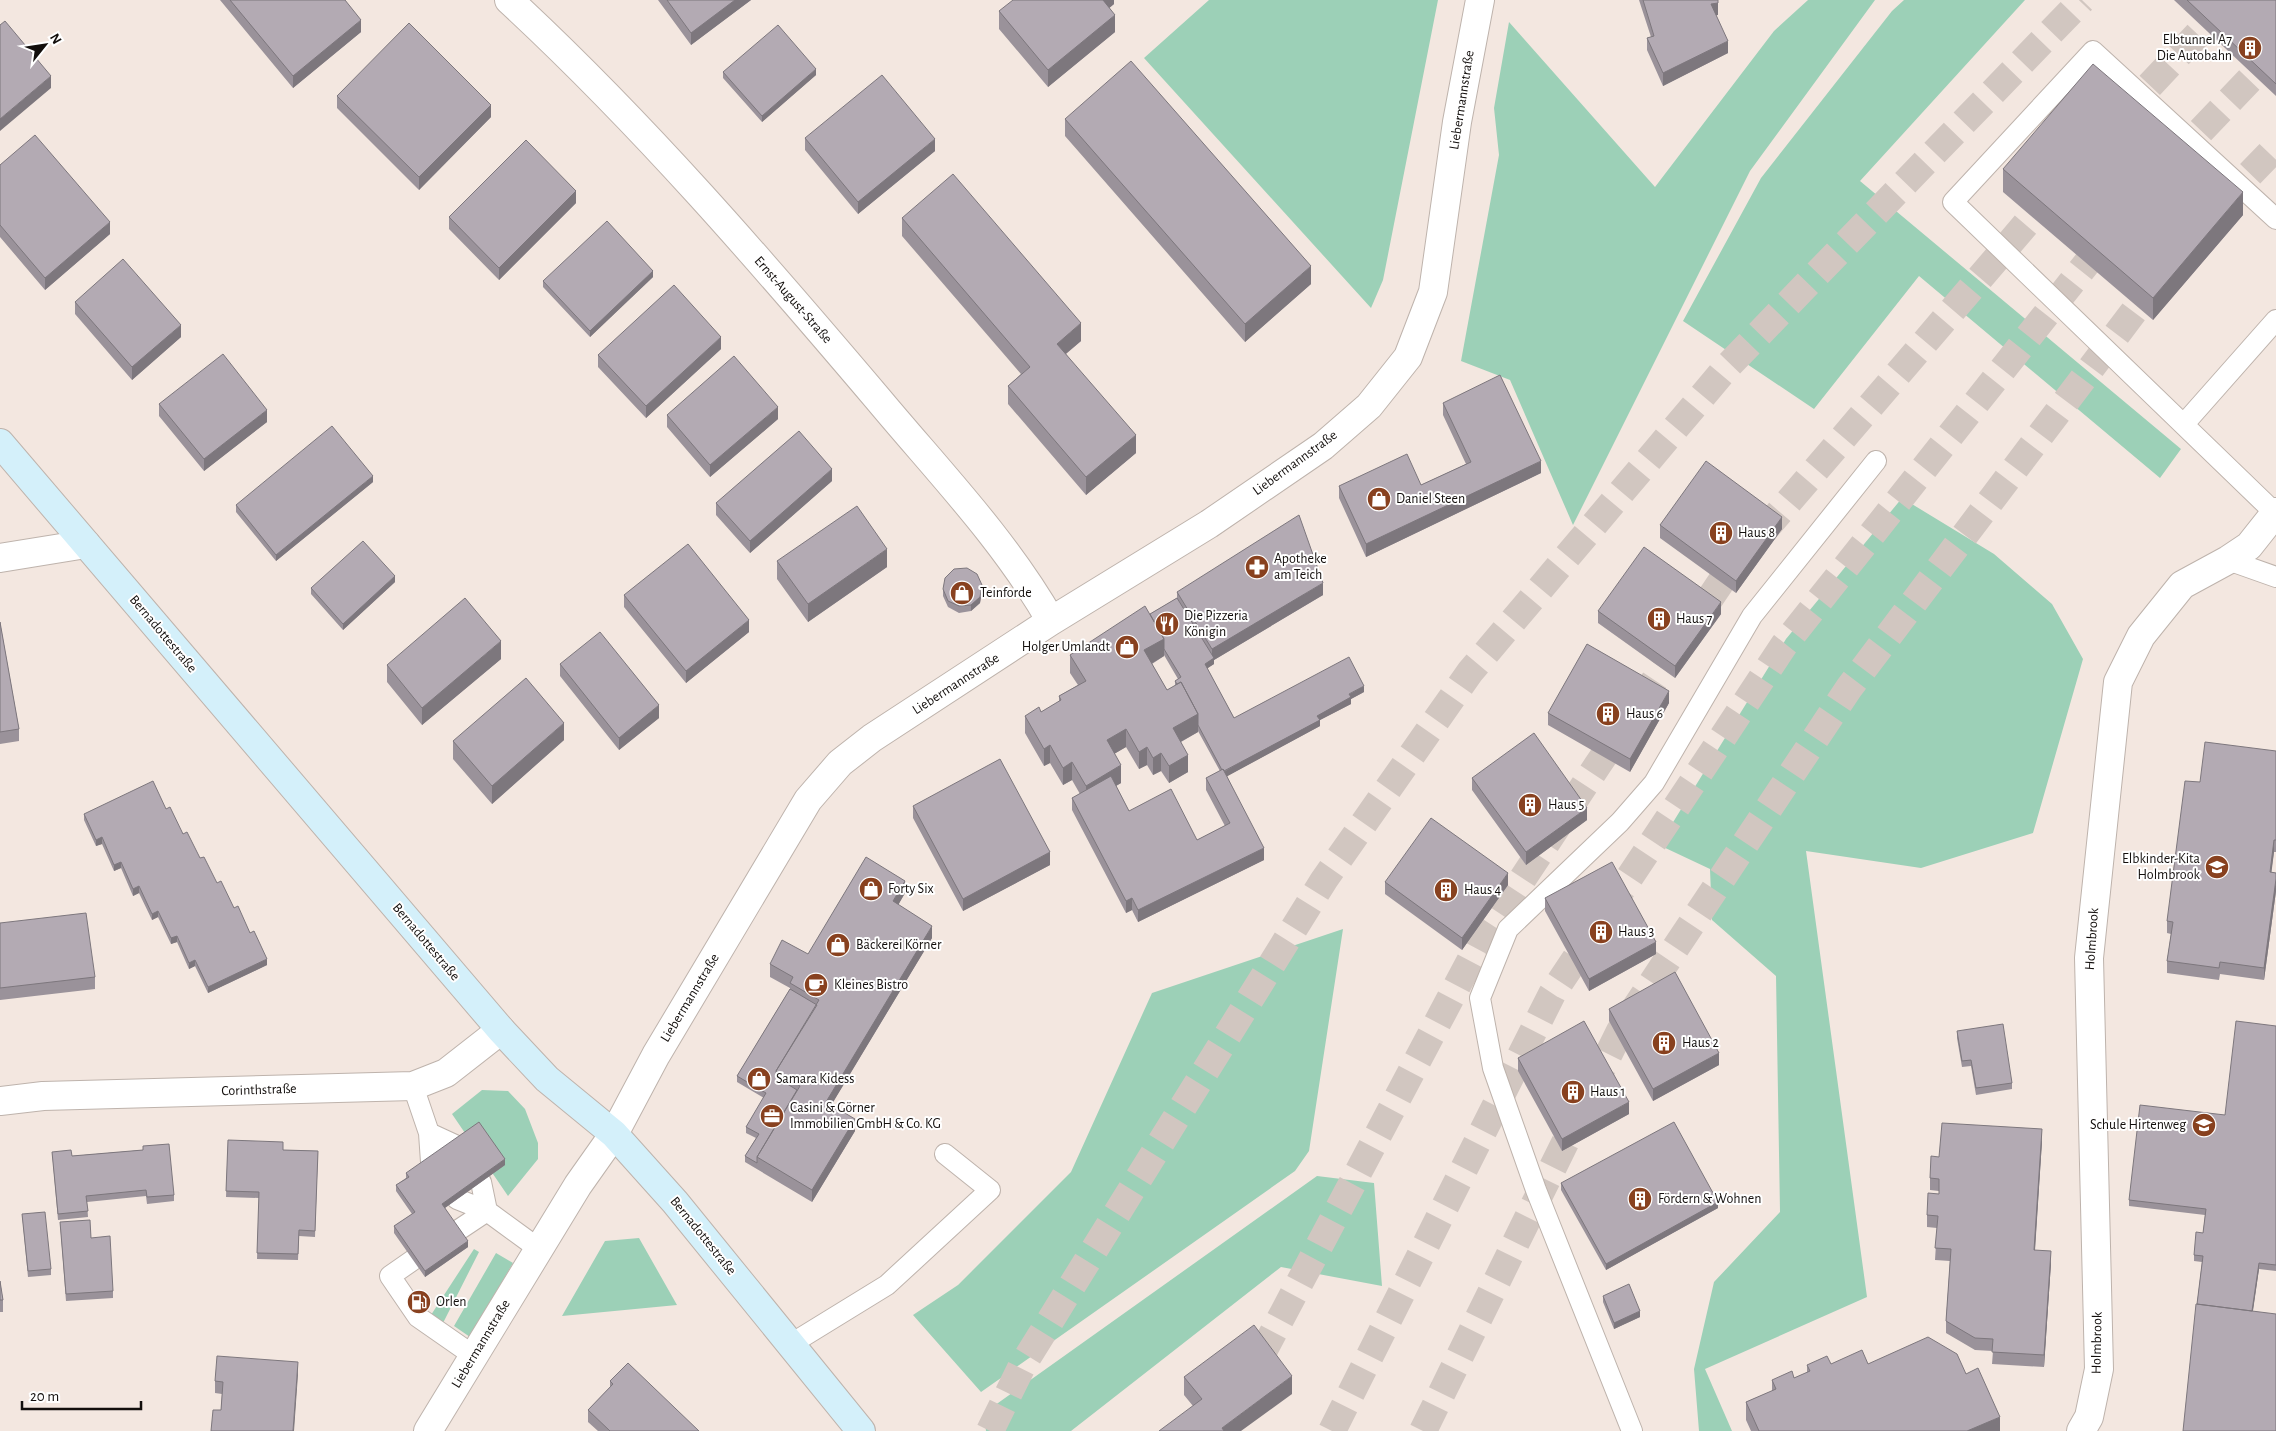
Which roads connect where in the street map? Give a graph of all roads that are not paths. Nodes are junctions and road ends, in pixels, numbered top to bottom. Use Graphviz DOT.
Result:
graph roads {
  1 [pos="509,0"];
  2 [pos="1480,0"];
  3 [pos="2276,219"];
  4 [pos="2276,320"];
  5 [pos="2184,424"];
  6 [pos="0,443"];
  7 [pos="1876,461"];
  8 [pos="2276,512"];
  9 [pos="86,544"];
  10 [pos="0,558"];
  11 [pos="2228,560"];
  12 [pos="2276,577"];
  13 [pos="1052,621"];
  14 [pos="501,1030"];
  15 [pos="412,1086"];
  16 [pos="0,1100"];
  17 [pos="429,1133"];
  18 [pos="614,1134"];
  19 [pos="455,1146"];
  20 [pos="945,1154"];
  21 [pos="431,1162"];
  22 [pos="481,1182"];
  23 [pos="457,1199"];
  24 [pos="487,1210"];
  25 [pos="457,1231"];
  26 [pos="539,1249"];
  27 [pos="413,1260"];
  28 [pos="791,1344"];
  29 [pos="474,1356"];
  30 [pos="428,1431"];
  31 [pos="861,1431"];
  32 [pos="1632,1431"];
  33 [pos="2080,1431"];
  1 -- 13 [label="street, Ernst-August-Straße"];
  2 -- 13 [label="street, Liebermannstraße"];
  3 -- 5 [label="lane"];
  4 -- 5 [label="lane"];
  5 -- 8 [label="lane"];
  6 -- 9 [label="street, Bernadottestraße"];
  7 -- 32 [label="lane"];
  8 -- 11 [label="street, Holmbrook"];
  9 -- 10 [label="street"];
  9 -- 14 [label="street, Bernadottestraße"];
  11 -- 12 [label="lane"];
  11 -- 33 [label="street, Holmbrook"];
  13 -- 18 [label="street, Liebermannstraße"];
  14 -- 15 [label="street, Corinthstraße"];
  14 -- 18 [label="street, Bernadottestraße"];
  15 -- 16 [label="street, Corinthstraße"];
  15 -- 17 [label="lane"];
  17 -- 19 [label="lane"];
  17 -- 21 [label="lane"];
  18 -- 26 [label="street, Liebermannstraße"];
  18 -- 28 [label="street, Bernadottestraße"];
  20 -- 28 [label="lane"];
  22 -- 24 [label="lane"];
  23 -- 24 [label="lane"];
  24 -- 25 [label="lane"];
  24 -- 26 [label="lane"];
  26 -- 29 [label="street, Liebermannstraße"];
  27 -- 29 [label="lane"];
  28 -- 31 [label="street, Bernadottestraße"];
  29 -- 30 [label="street, Liebermannstraße"];
}
